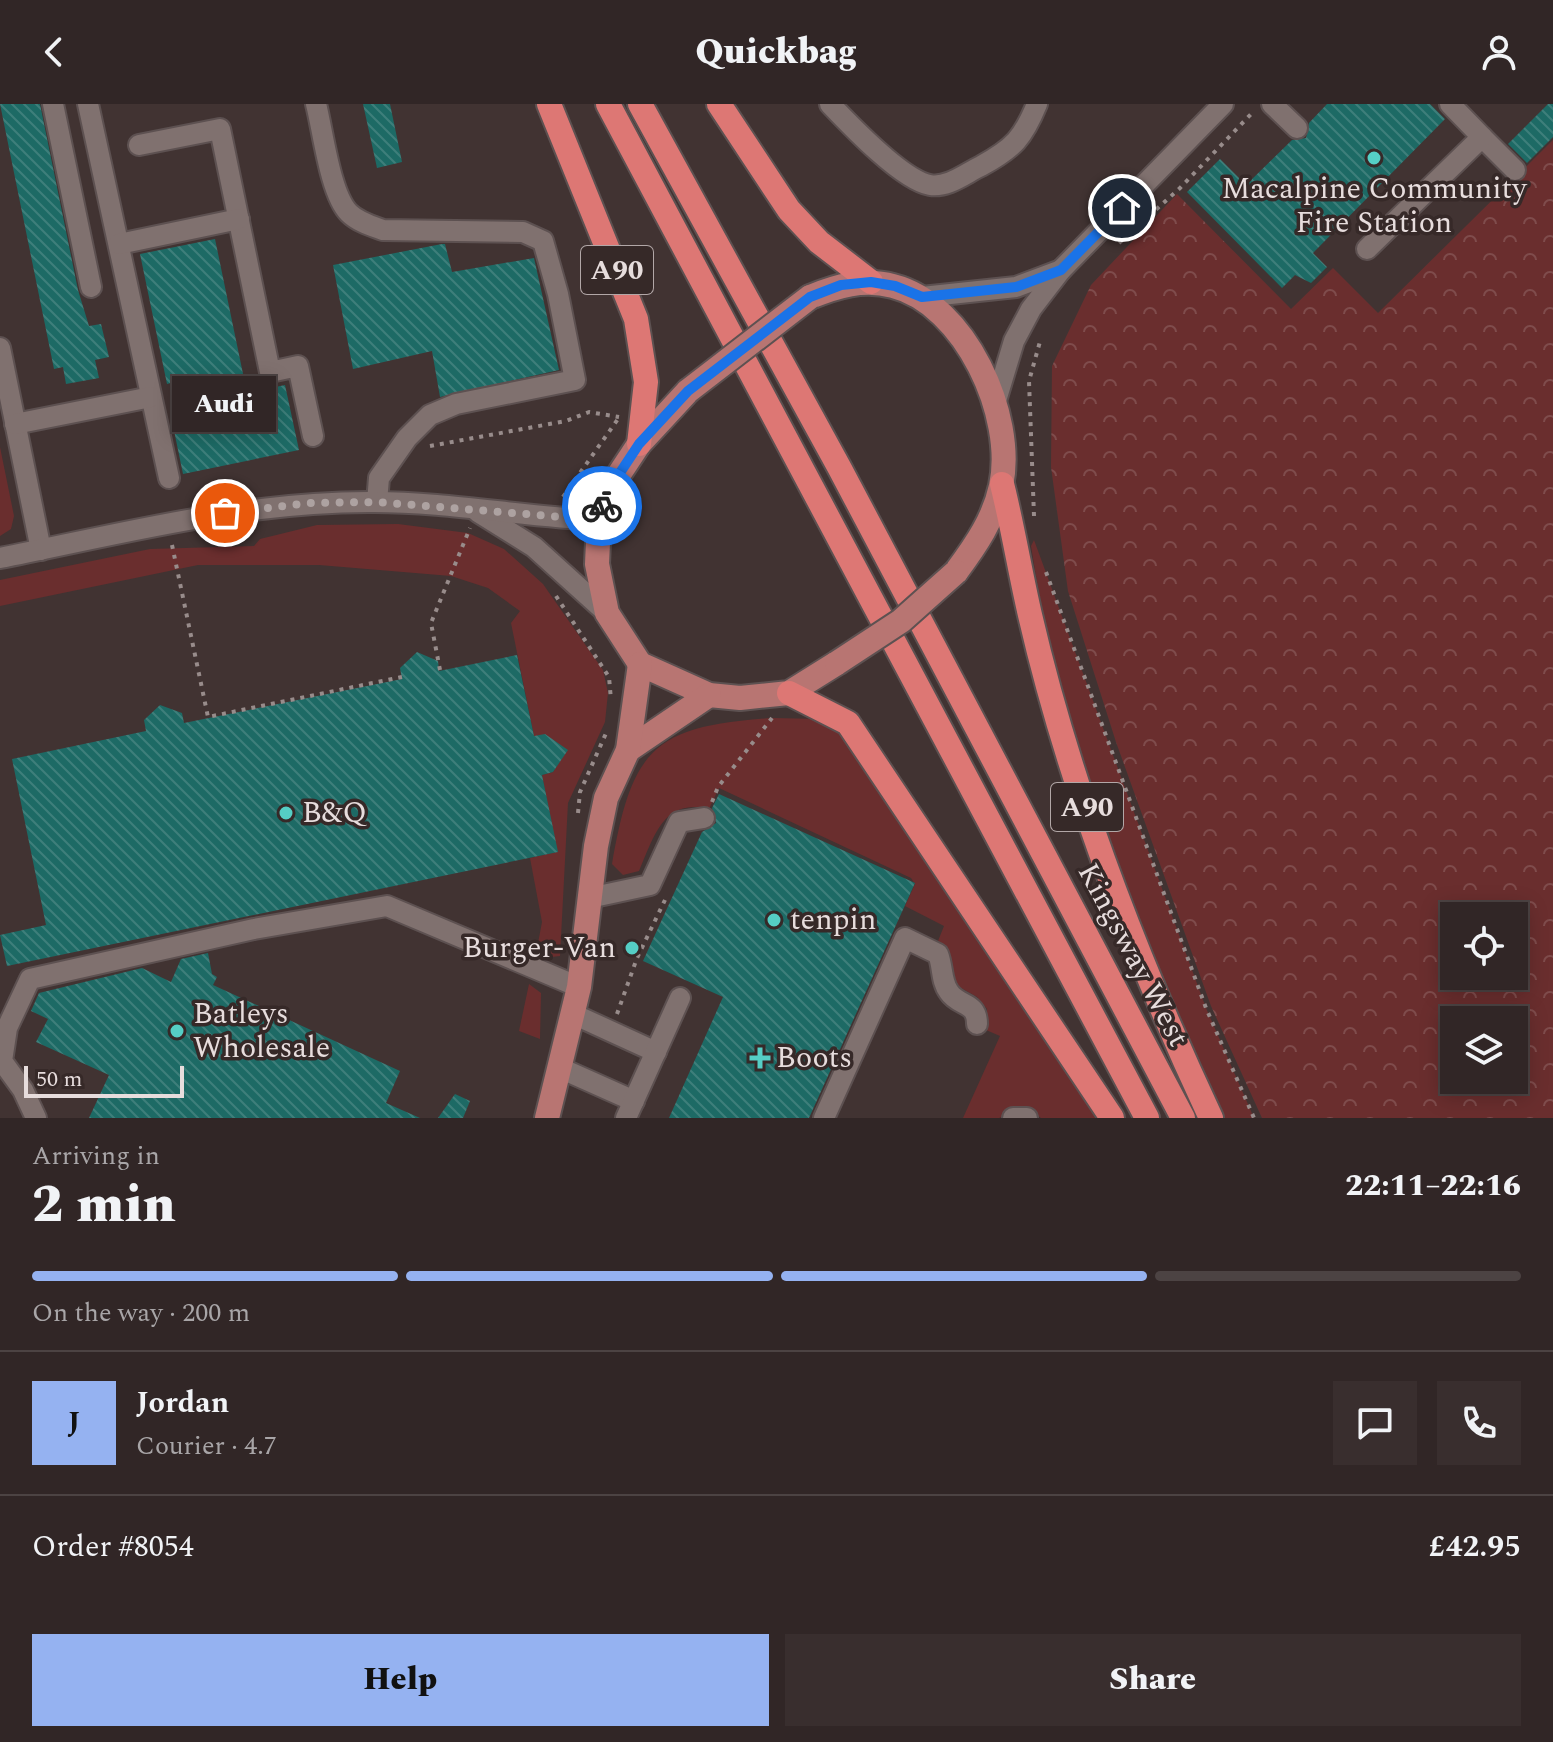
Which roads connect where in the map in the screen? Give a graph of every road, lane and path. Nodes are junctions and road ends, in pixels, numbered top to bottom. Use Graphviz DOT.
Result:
graph roads {
  1 [pos="53,104"];
  2 [pos="88,104"];
  3 [pos="316,104"];
  4 [pos="549,104"];
  5 [pos="608,104"];
  6 [pos="640,104"];
  7 [pos="719,104"];
  8 [pos="830,104"];
  9 [pos="1037,104"];
  10 [pos="1223,104"];
  11 [pos="1261,104"];
  12 [pos="1272,104"];
  13 [pos="1450,104"];
  14 [pos="1297,128"];
  15 [pos="1482,137"];
  16 [pos="139,145"];
  17 [pos="1515,170"];
  18 [pos="239,219"];
  19 [pos="119,244"];
  20 [pos="1112,249"];
  21 [pos="1367,249"];
  22 [pos="1061,270"];
  23 [pos="871,282"];
  24 [pos="91,287"];
  25 [pos="922,297"];
  26 [pos="1041,337"];
  27 [pos="0,348"];
  28 [pos="151,397"];
  29 [pos="995,404"];
  30 [pos="619,417"];
  31 [pos="15,424"];
  32 [pos="313,436"];
  33 [pos="639,444"];
  34 [pos="390,463"];
  35 [pos="169,478"];
  36 [pos="1002,484"];
  37 [pos="377,502"];
  38 [pos="477,511"];
  39 [pos="599,520"];
  40 [pos="152,526"];
  41 [pos="468,533"];
  42 [pos="480,539"];
  43 [pos="1017,542"];
  44 [pos="41,550"];
  45 [pos="0,558"];
  46 [pos="1045,569"];
  47 [pos="552,590"];
  48 [pos="607,613"];
  49 [pos="640,664"];
  50 [pos="440,670"];
  51 [pos="402,677"];
  52 [pos="789,693"];
  53 [pos="709,695"];
  54 [pos="611,709"];
  55 [pos="785,718"];
  56 [pos="612,719"];
  57 [pos="628,750"];
  58 [pos="704,818"];
  59 [pos="577,823"];
  60 [pos="671,888"];
  61 [pos="589,898"];
  62 [pos="579,987"];
  63 [pos="680,998"];
  64 [pos="573,1014"];
  65 [pos="977,1024"];
  66 [pos="611,1031"];
  67 [pos="656,1052"];
  68 [pos="560,1068"];
  69 [pos="630,1109"];
  70 [pos="36,1118"];
  71 [pos="547,1118"];
  72 [pos="824,1118"];
  73 [pos="1013,1118"];
  74 [pos="1027,1118"];
  75 [pos="1112,1118"];
  76 [pos="1147,1118"];
  77 [pos="1183,1118"];
  78 [pos="1211,1118"];
  79 [pos="1254,1118"];
  1 -- 24 [label="street"];
  2 -- 19 [label="street"];
  3 -- 34 [label="street"];
  4 -- 33 [label="highway, A90"];
  5 -- 76 [label="highway, A90"];
  6 -- 77 [label="highway, Kingsway West / A90"];
  7 -- 23 [label="highway"];
  8 -- 9 [label="street"];
  10 -- 22 [label="street"];
  11 -- 20 [label="path"];
  12 -- 14 [label="street"];
  13 -- 15 [label="street"];
  15 -- 17 [label="street"];
  15 -- 21 [label="street"];
  16 -- 18 [label="street"];
  18 -- 19 [label="street"];
  18 -- 32 [label="street"];
  19 -- 28 [label="street"];
  22 -- 25 [label="street"];
  22 -- 29 [label="street"];
  23 -- 25 [label="main road"];
  23 -- 33 [label="main road, bridge"];
  25 -- 29 [label="main road"];
  26 -- 43 [label="path"];
  27 -- 31 [label="street"];
  28 -- 31 [label="street"];
  28 -- 35 [label="street"];
  29 -- 36 [label="main road"];
  30 -- 34 [label="path"];
  31 -- 44 [label="street"];
  33 -- 39 [label="main road"];
  34 -- 37 [label="street"];
  36 -- 43 [label="highway, A90"];
  36 -- 52 [label="main road, bridge"];
  37 -- 38 [label="street"];
  37 -- 40 [label="street"];
  38 -- 39 [label="street"];
  38 -- 41 [label="path"];
  38 -- 48 [label="street"];
  39 -- 48 [label="main road"];
  40 -- 44 [label="street"];
  40 -- 51 [label="path"];
  41 -- 42 [label="path"];
  41 -- 50 [label="path"];
  43 -- 78 [label="highway, A90"];
  44 -- 45 [label="street"];
  46 -- 79 [label="path"];
  47 -- 54 [label="path"];
  48 -- 49 [label="main road"];
  49 -- 53 [label="main road"];
  49 -- 57 [label="main road"];
  52 -- 53 [label="main road"];
  52 -- 75 [label="highway"];
  53 -- 57 [label="main road"];
  55 -- 58 [label="path"];
  56 -- 59 [label="path"];
  57 -- 61 [label="main road"];
  58 -- 61 [label="street"];
  60 -- 66 [label="path"];
  61 -- 62 [label="main road"];
  62 -- 64 [label="main road"];
  62 -- 70 [label="street"];
  63 -- 67 [label="street"];
  64 -- 66 [label="street"];
  64 -- 68 [label="main road"];
  65 -- 72 [label="street"];
  66 -- 67 [label="street"];
  67 -- 69 [label="street"];
  68 -- 69 [label="street"];
  68 -- 71 [label="main road"];
  73 -- 74 [label="street"];
}
